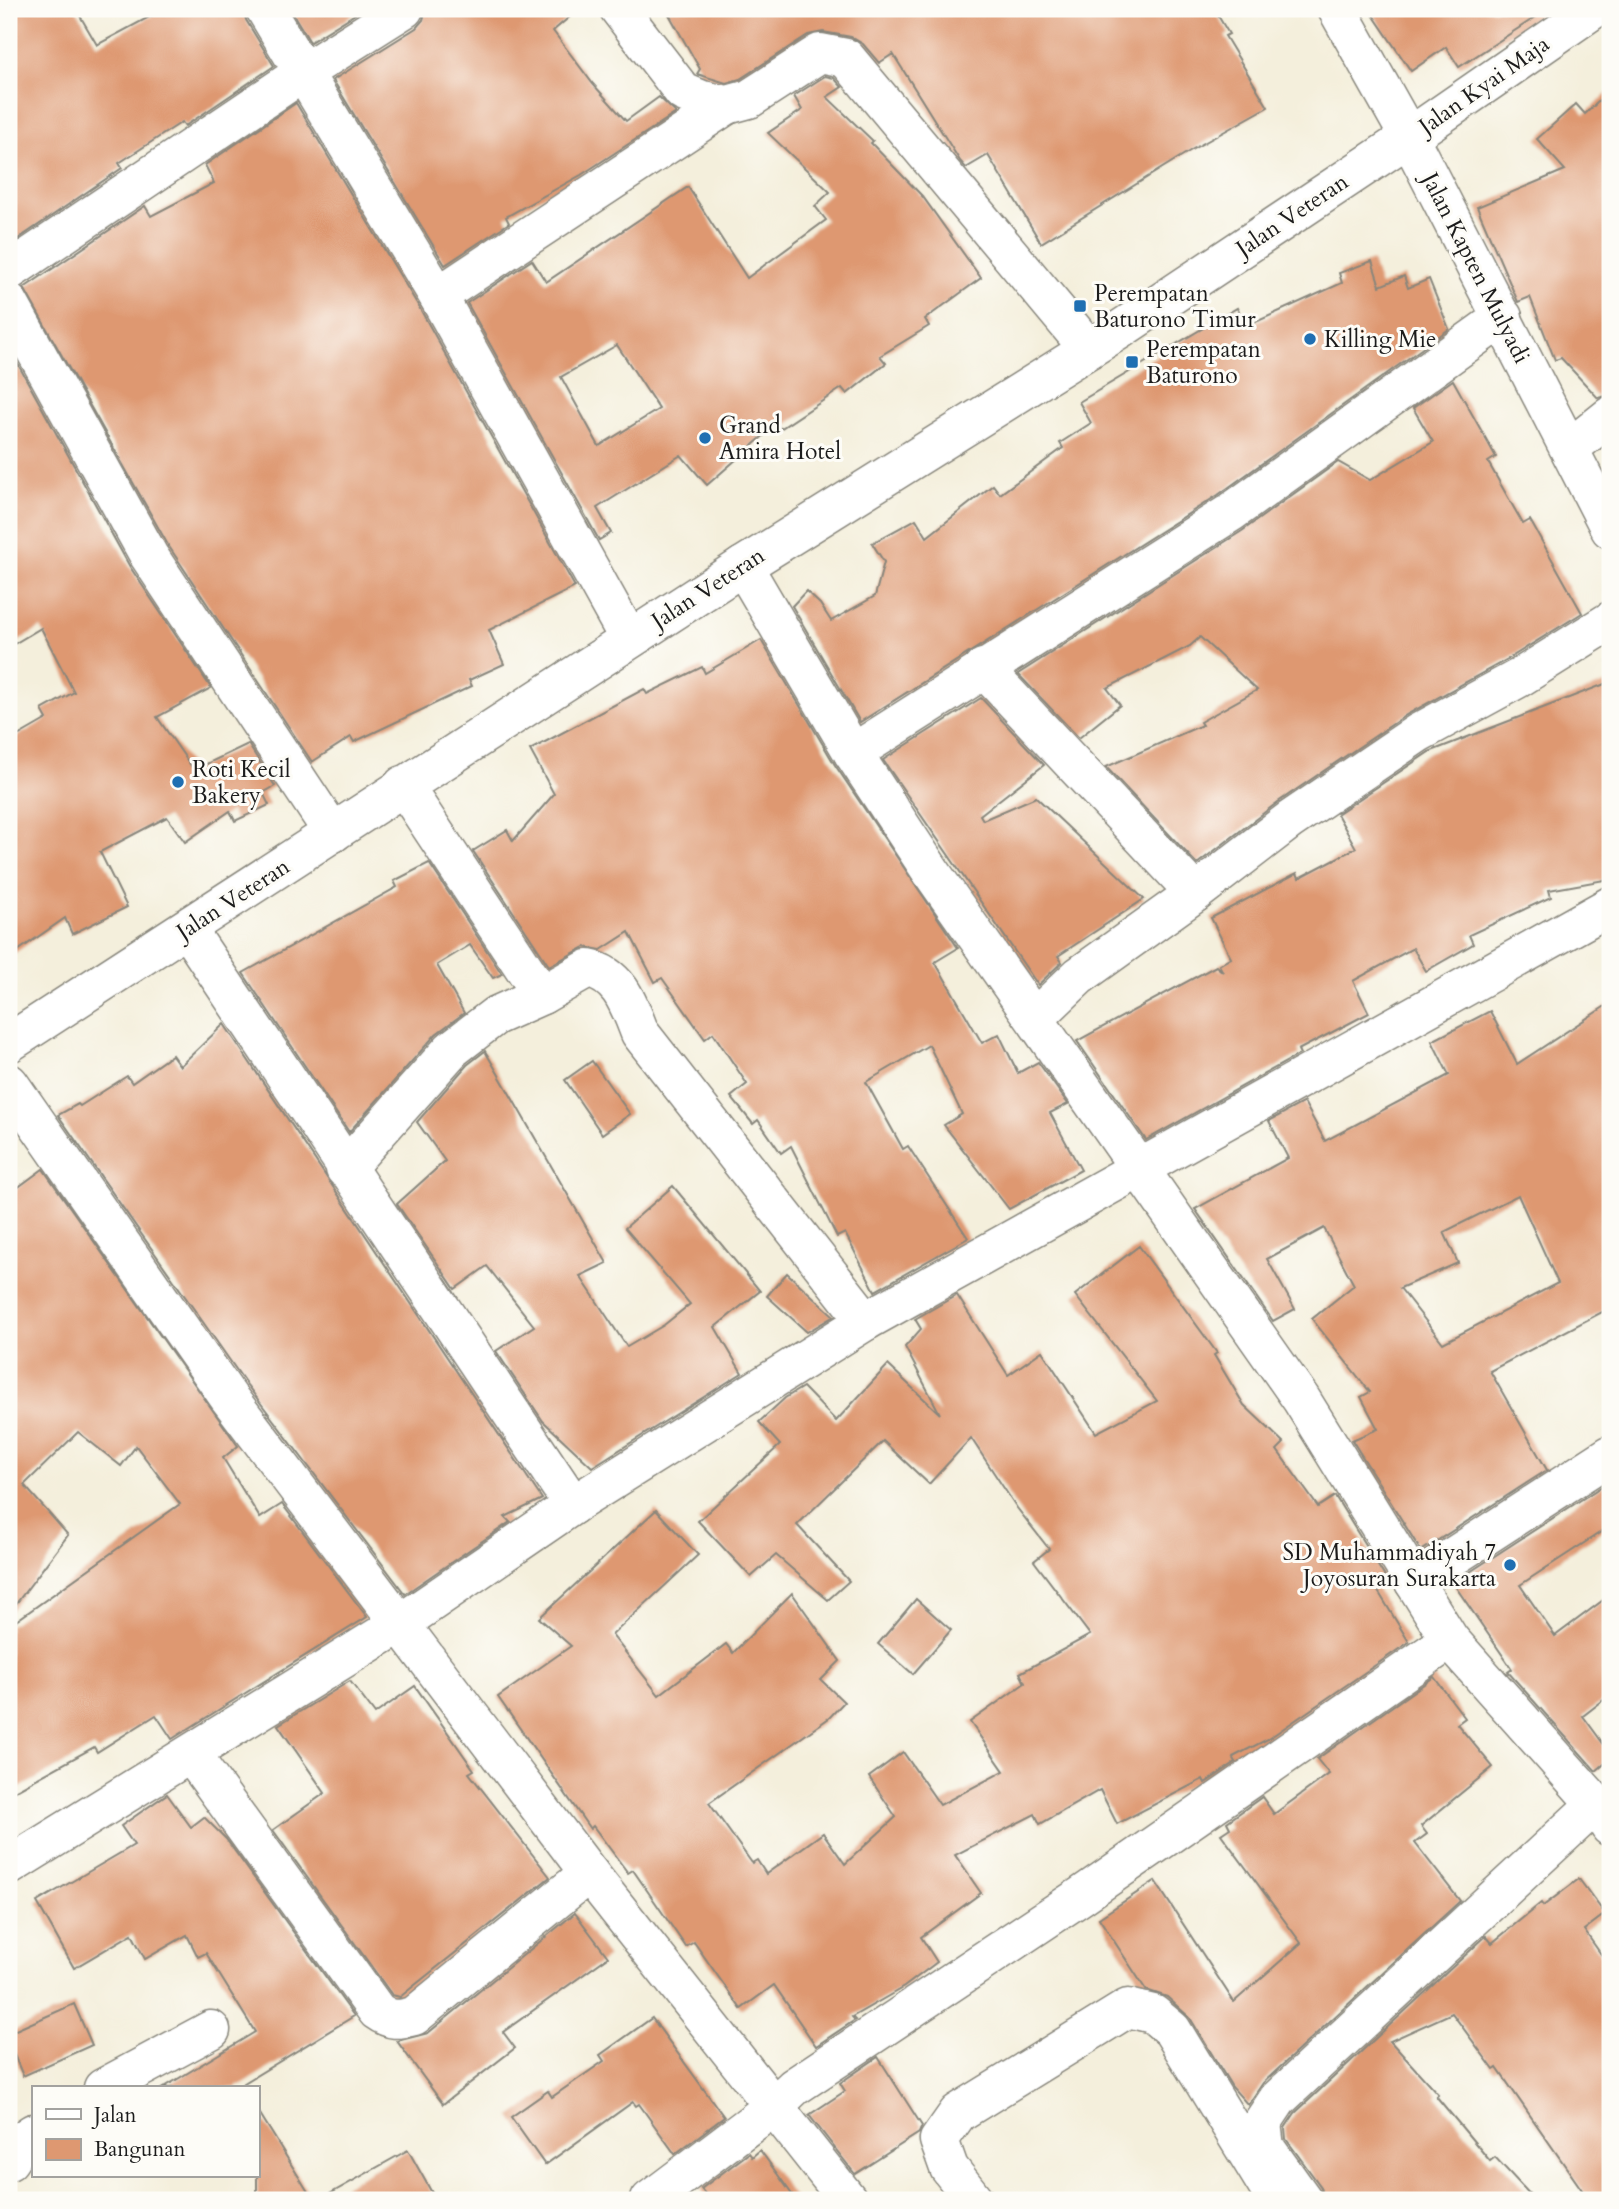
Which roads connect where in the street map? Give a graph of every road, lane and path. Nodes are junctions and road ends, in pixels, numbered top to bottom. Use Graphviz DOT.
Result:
graph roads {
  1 [pos="265,9"];
  2 [pos="404,9"];
  3 [pos="619,9"];
  4 [pos="1337,9"];
  5 [pos="1594,9"];
  6 [pos="304,72"];
  7 [pos="727,105"];
  8 [pos="1409,137"];
  9 [pos="9,271"];
  10 [pos="438,296"];
  11 [pos="9,303"];
  12 [pos="1503,317"];
  13 [pos="1089,349"];
  14 [pos="1610,416"];
  15 [pos="1570,448"];
  16 [pos="1610,529"];
  17 [pos="743,566"];
  18 [pos="1610,621"];
  19 [pos="629,639"];
  20 [pos="983,668"];
  21 [pos="853,754"];
  22 [pos="403,785"];
  23 [pos="333,833"];
  24 [pos="1195,893"];
  25 [pos="1610,905"];
  26 [pos="187,929"];
  27 [pos="542,995"];
  28 [pos="1035,1018"];
  29 [pos="9,1043"];
  30 [pos="9,1083"];
  31 [pos="1140,1166"];
  32 [pos="345,1169"];
  33 [pos="866,1321"];
  34 [pos="1610,1455"];
  35 [pos="573,1505"];
  36 [pos="1414,1582"];
  37 [pos="401,1623"];
  38 [pos="1450,1640"];
  39 [pos="191,1754"];
  40 [pos="1603,1816"];
  41 [pos="9,1866"];
  42 [pos="589,1873"];
  43 [pos="211,2030"];
  44 [pos="107,2086"];
  45 [pos="772,2108"];
  46 [pos="32,2134"];
  47 [pos="9,2161"];
  48 [pos="650,2200"];
  49 [pos="848,2200"];
  50 [pos="974,2200"];
  51 [pos="1276,2200"];
  52 [pos="1303,2200"];
  1 -- 6 [label="street"];
  2 -- 6 [label="street"];
  3 -- 7 [label="street"];
  4 -- 8 [label="street, Jalan Kapten Mulyadi"];
  5 -- 8 [label="street, Jalan Kyai Maja"];
  6 -- 9 [label="street"];
  6 -- 10 [label="street"];
  7 -- 10 [label="street"];
  7 -- 13 [label="street"];
  8 -- 12 [label="street, Jalan Kapten Mulyadi"];
  8 -- 13 [label="street, Jalan Veteran"];
  10 -- 19 [label="street"];
  11 -- 23 [label="street"];
  12 -- 15 [label="street, Jalan Kapten Mulyadi"];
  12 -- 20 [label="street"];
  13 -- 17 [label="street, Jalan Veteran"];
  14 -- 15 [label="street"];
  15 -- 16 [label="street, Jalan Kapten Mulyadi"];
  17 -- 19 [label="street, Jalan Veteran"];
  17 -- 21 [label="street"];
  18 -- 24 [label="street"];
  19 -- 22 [label="street, Jalan Veteran"];
  20 -- 21 [label="street"];
  20 -- 24 [label="street"];
  21 -- 28 [label="street"];
  22 -- 23 [label="street, Jalan Veteran"];
  22 -- 27 [label="street"];
  23 -- 26 [label="street, Jalan Veteran"];
  24 -- 28 [label="street"];
  25 -- 31 [label="street"];
  26 -- 29 [label="street, Jalan Veteran"];
  26 -- 32 [label="street"];
  27 -- 32 [label="street"];
  27 -- 33 [label="street"];
  28 -- 31 [label="street"];
  30 -- 37 [label="street"];
  31 -- 33 [label="street"];
  31 -- 36 [label="street"];
  32 -- 35 [label="street"];
  33 -- 35 [label="street"];
  34 -- 36 [label="street"];
  35 -- 37 [label="street"];
  36 -- 38 [label="street"];
  37 -- 39 [label="street"];
  37 -- 42 [label="street"];
  38 -- 40 [label="street"];
  38 -- 45 [label="street"];
  39 -- 41 [label="street"];
  39 -- 42 [label="street"];
  40 -- 52 [label="street"];
  42 -- 45 [label="street"];
  43 -- 44 [label="street"];
  45 -- 48 [label="street"];
  45 -- 49 [label="street"];
  46 -- 47 [label="street"];
  50 -- 51 [label="street"];
}
